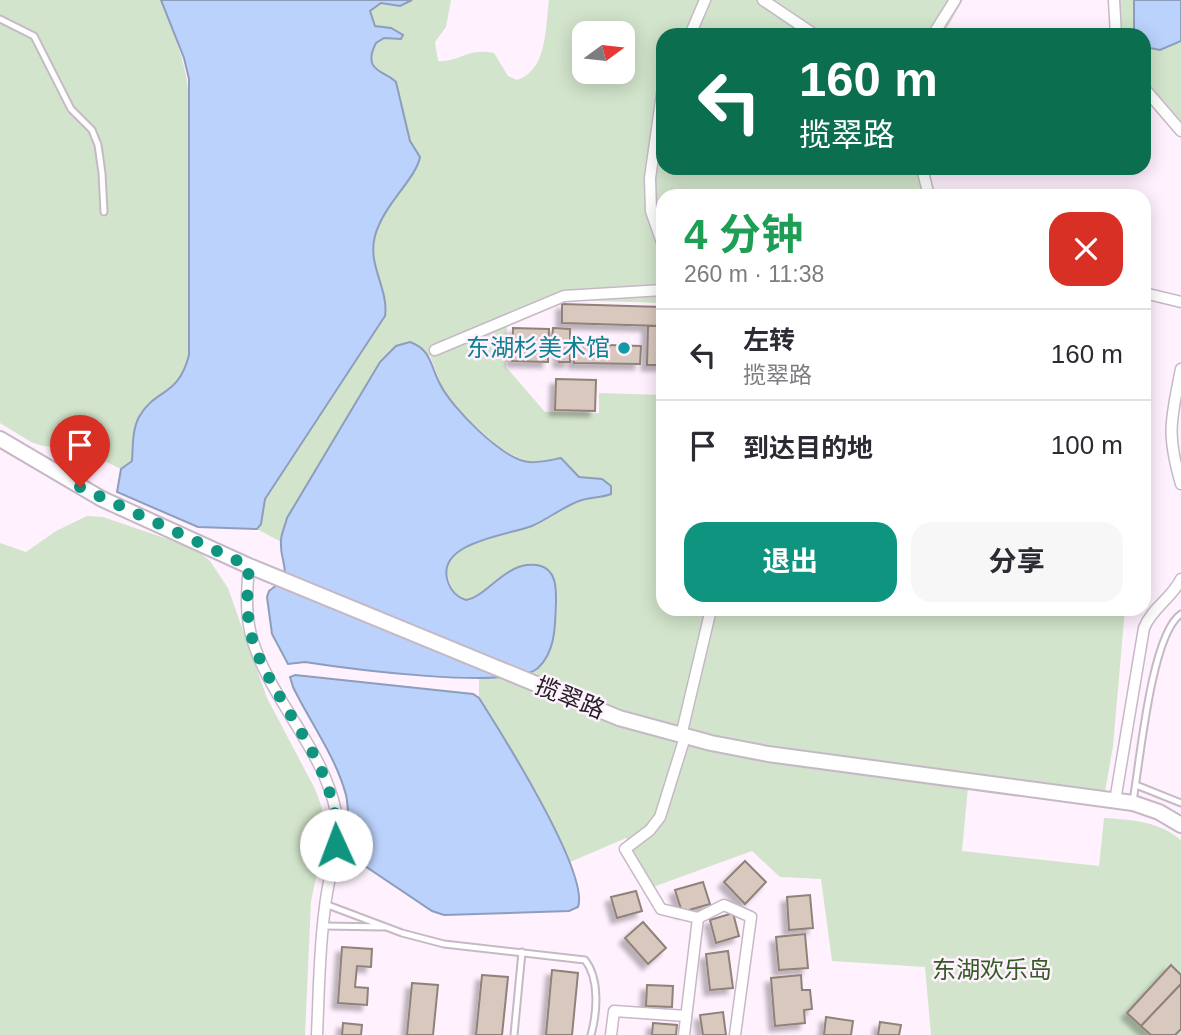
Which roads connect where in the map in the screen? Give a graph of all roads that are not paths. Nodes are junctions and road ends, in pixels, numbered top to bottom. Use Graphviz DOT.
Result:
graph roads {
  1 [pos="705,0"];
  2 [pos="762,0"];
  3 [pos="955,0"];
  4 [pos="1114,0"];
  5 [pos="0,19"];
  6 [pos="693,28"];
  7 [pos="804,28"];
  8 [pos="937,28"];
  9 [pos="1116,28"];
  10 [pos="1151,96"];
  11 [pos="1181,131"];
  12 [pos="656,142"];
  13 [pos="104,212"];
  14 [pos="656,227"];
  15 [pos="656,290"];
  16 [pos="1151,295"];
  17 [pos="1181,302"];
  18 [pos="435,350"];
  19 [pos="1181,369"];
  20 [pos="0,439"];
  21 [pos="1181,484"];
  22 [pos="249,566"];
  23 [pos="1181,579"];
  24 [pos="1181,614"];
  25 [pos="709,616"];
  26 [pos="1151,616"];
  27 [pos="1151,616"];
  28 [pos="683,736"];
  29 [pos="1136,785"];
  30 [pos="1115,801"];
  31 [pos="1133,803"];
  32 [pos="1181,803"];
  33 [pos="1181,825"];
  34 [pos="325,904"];
  35 [pos="698,918"];
  36 [pos="322,926"];
  37 [pos="391,927"];
  38 [pos="522,952"];
  39 [pos="686,1016"];
  40 [pos="317,1035"];
  41 [pos="514,1035"];
  42 [pos="591,1035"];
  43 [pos="611,1035"];
  44 [pos="684,1035"];
  45 [pos="735,1035"];
  1 -- 6 [label="street"];
  2 -- 7 [label="street"];
  3 -- 8 [label="street"];
  4 -- 9 [label="street"];
  5 -- 13 [label="lane"];
  10 -- 11 [label="street"];
  12 -- 14 [label="street"];
  15 -- 18 [label="street"];
  16 -- 17 [label="street"];
  19 -- 21 [label="street"];
  20 -- 22 [label="street, 揽翠路"];
  22 -- 28 [label="street, 揽翠路"];
  22 -- 34 [label="street"];
  23 -- 27 [label="street"];
  24 -- 29 [label="lane"];
  25 -- 28 [label="street"];
  26 -- 30 [label="street"];
  28 -- 30 [label="street, 揽翠路"];
  28 -- 35 [label="street"];
  29 -- 31 [label="lane"];
  29 -- 32 [label="lane"];
  30 -- 31 [label="street, 揽翠路"];
  31 -- 33 [label="street, 揽翠路"];
  34 -- 36 [label="street"];
  34 -- 37 [label="lane"];
  35 -- 39 [label="street"];
  35 -- 45 [label="street"];
  36 -- 37 [label="lane"];
  36 -- 40 [label="street"];
  37 -- 38 [label="lane"];
  38 -- 41 [label="lane"];
  38 -- 42 [label="lane"];
  39 -- 43 [label="street"];
  39 -- 44 [label="street"];
}
